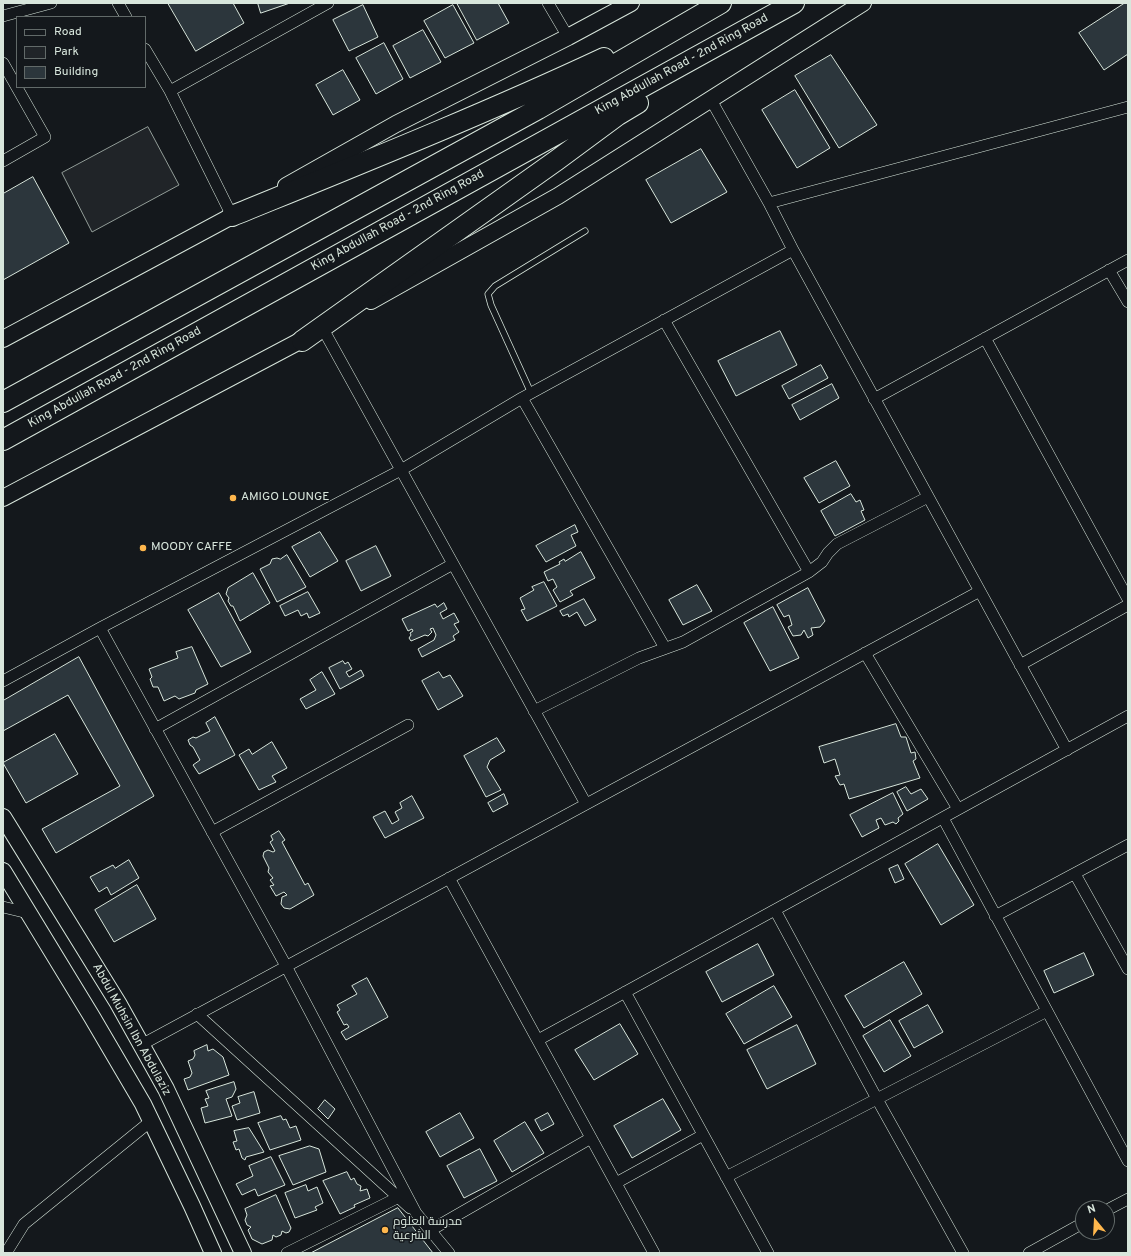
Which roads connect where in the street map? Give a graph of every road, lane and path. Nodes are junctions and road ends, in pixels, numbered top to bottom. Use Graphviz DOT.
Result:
graph roads {
  1 [pos="51,3"];
  2 [pos="118,3"];
  3 [pos="548,3"];
  4 [pos="631,3"];
  5 [pos="720,3"];
  6 [pos="864,3"];
  7 [pos="323,4"];
  8 [pos="787,7"];
  9 [pos="3,16"];
  10 [pos="125,16"];
  11 [pos="568,37"];
  12 [pos="146,51"];
  13 [pos="3,64"];
  14 [pos="16,86"];
  15 [pos="17,88"];
  16 [pos="170,91"];
  17 [pos="711,100"];
  18 [pos="1128,107"];
  19 [pos="3,162"];
  20 [pos="769,203"];
  21 [pos="232,216"];
  22 [pos="585,231"];
  23 [pos="793,250"];
  24 [pos="1128,260"];
  25 [pos="1109,270"];
  26 [pos="1128,302"];
  27 [pos="664,320"];
  28 [pos="323,329"];
  29 [pos="985,338"];
  30 [pos="3,339"];
  31 [pos="302,341"];
  32 [pos="526,395"];
  33 [pos="874,399"];
  34 [pos="3,402"];
  35 [pos="3,440"];
  36 [pos="401,470"];
  37 [pos="928,497"];
  38 [pos="3,498"];
  39 [pos="453,564"];
  40 [pos="809,572"];
  41 [pos="980,591"];
  42 [pos="1128,599"];
  43 [pos="1128,605"];
  44 [pos="100,628"];
  45 [pos="664,648"];
  46 [pos="865,653"];
  47 [pos="1020,665"];
  48 [pos="3,681"];
  49 [pos="534,711"];
  50 [pos="1128,716"];
  51 [pos="408,725"];
  52 [pos="155,729"];
  53 [pos="1067,750"];
  54 [pos="586,804"];
  55 [pos="958,809"];
  56 [pos="3,817"];
  57 [pos="943,818"];
  58 [pos="212,832"];
  59 [pos="1128,846"];
  60 [pos="3,871"];
  61 [pos="1076,874"];
  62 [pos="449,878"];
  63 [pos="3,907"];
  64 [pos="774,910"];
  65 [pos="28,913"];
  66 [pos="995,916"];
  67 [pos="286,966"];
  68 [pos="1128,968"];
  69 [pos="625,992"];
  70 [pos="1047,1011"];
  71 [pos="197,1014"];
  72 [pos="538,1040"];
  73 [pos="141,1045"];
  74 [pos="877,1099"];
  75 [pos="151,1121"];
  76 [pos="703,1135"];
  77 [pos="591,1138"];
  78 [pos="1128,1160"];
  79 [pos="726,1177"];
  80 [pos="616,1183"];
  81 [pos="399,1197"];
  82 [pos="1128,1199"];
  83 [pos="1115,1206"];
  84 [pos="416,1213"];
  85 [pos="1075,1227"];
  86 [pos="431,1230"];
  87 [pos="6,1253"];
  88 [pos="213,1253"];
  89 [pos="243,1253"];
  90 [pos="287,1253"];
  91 [pos="449,1253"];
  92 [pos="654,1253"];
  93 [pos="768,1253"];
  94 [pos="963,1253"];
  95 [pos="1028,1253"];
  1 -- 9 [label="street"];
  2 -- 10 [label="street"];
  3 -- 11 [label="street"];
  4 -- 11 [label="main road"];
  5 -- 21 [label="highway"];
  5 -- 34 [label="highway"];
  6 -- 17 [label="main road"];
  7 -- 16 [label="street"];
  8 -- 31 [label="highway"];
  8 -- 35 [label="highway, King Abdullah Road - 2nd Ring Road"];
  11 -- 21 [label="main road"];
  12 -- 16 [label="street"];
  13 -- 14 [label="street"];
  15 -- 19 [label="street"];
  16 -- 21 [label="street"];
  17 -- 20 [label="street"];
  17 -- 28 [label="main road"];
  18 -- 20 [label="street"];
  20 -- 23 [label="street"];
  21 -- 30 [label="main road"];
  22 -- 32 [label="lane"];
  23 -- 27 [label="street"];
  23 -- 33 [label="street"];
  24 -- 25 [label="street"];
  25 -- 26 [label="street"];
  25 -- 29 [label="street"];
  27 -- 32 [label="street"];
  27 -- 40 [label="street"];
  28 -- 31 [label="main road"];
  28 -- 36 [label="street"];
  29 -- 33 [label="street"];
  29 -- 42 [label="street"];
  31 -- 38 [label="main road"];
  32 -- 36 [label="street"];
  32 -- 45 [label="street"];
  33 -- 37 [label="street"];
  36 -- 39 [label="street"];
  36 -- 44 [label="street"];
  37 -- 40 [label="street"];
  37 -- 41 [label="street"];
  39 -- 49 [label="street"];
  39 -- 52 [label="street"];
  40 -- 45 [label="street"];
  41 -- 46 [label="street"];
  41 -- 47 [label="street"];
  43 -- 47 [label="street"];
  44 -- 48 [label="street"];
  44 -- 52 [label="street"];
  45 -- 49 [label="street"];
  46 -- 54 [label="street"];
  46 -- 55 [label="street"];
  47 -- 53 [label="street"];
  49 -- 54 [label="street"];
  50 -- 53 [label="street"];
  51 -- 58 [label="street"];
  52 -- 58 [label="street"];
  53 -- 55 [label="street"];
  54 -- 62 [label="street"];
  55 -- 57 [label="street"];
  56 -- 73 [label="main road, Abdul Muhsin Ibn Abdulaziz"];
  57 -- 64 [label="street"];
  57 -- 66 [label="street"];
  58 -- 67 [label="street"];
  59 -- 61 [label="street"];
  60 -- 65 [label="main road"];
  61 -- 66 [label="street"];
  61 -- 68 [label="street"];
  62 -- 67 [label="street"];
  62 -- 72 [label="street"];
  63 -- 65 [label="street"];
  64 -- 69 [label="street"];
  64 -- 74 [label="street"];
  65 -- 75 [label="main road"];
  66 -- 70 [label="street"];
  67 -- 71 [label="street"];
  67 -- 84 [label="street"];
  69 -- 72 [label="street"];
  69 -- 76 [label="street"];
  70 -- 74 [label="street"];
  70 -- 78 [label="street"];
  71 -- 73 [label="street"];
  71 -- 81 [label="street"];
  72 -- 77 [label="street"];
  73 -- 89 [label="main road, Abdul Muhsin Ibn Abdulaziz"];
  74 -- 79 [label="street"];
  74 -- 94 [label="street"];
  75 -- 87 [label="street"];
  75 -- 88 [label="main road"];
  76 -- 79 [label="street"];
  76 -- 80 [label="street"];
  77 -- 80 [label="street"];
  77 -- 86 [label="street"];
  79 -- 93 [label="street"];
  80 -- 92 [label="street"];
  81 -- 84 [label="street"];
  81 -- 90 [label="street"];
  82 -- 83 [label="street"];
  84 -- 86 [label="street"];
  85 -- 95 [label="street"];
  86 -- 91 [label="street"];
}
